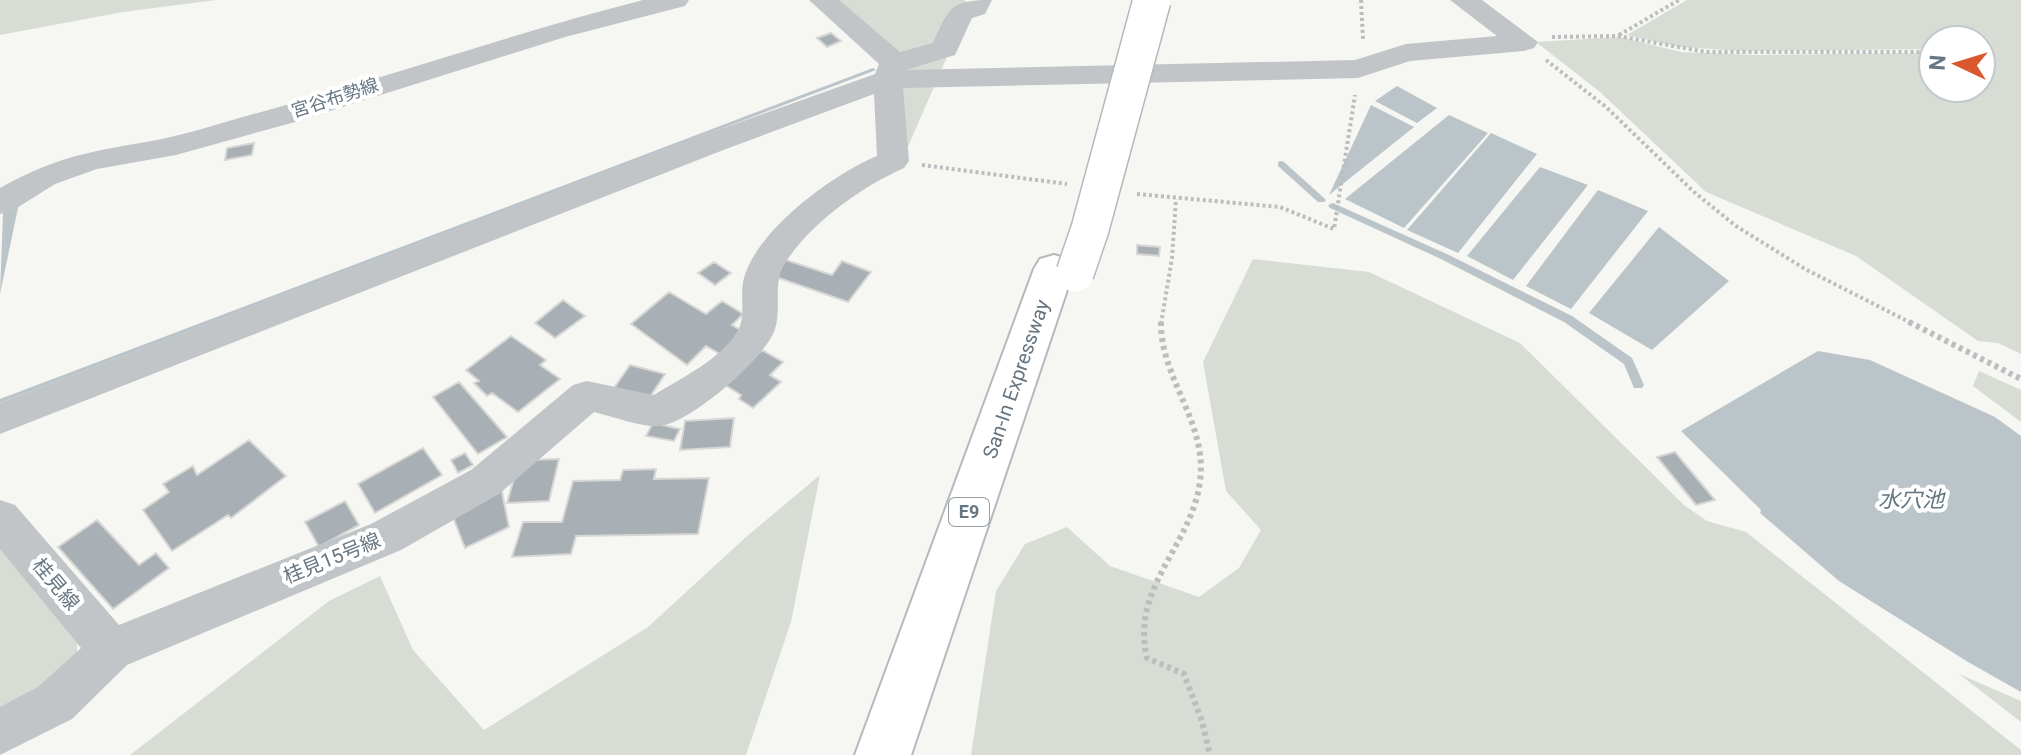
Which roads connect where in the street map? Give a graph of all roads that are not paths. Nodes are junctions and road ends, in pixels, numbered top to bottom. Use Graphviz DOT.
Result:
graph roads {
  1 [pos="675,0"];
  2 [pos="823,0"];
  3 [pos="978,0"];
  4 [pos="1136,0"];
  5 [pos="1152,0"];
  6 [pos="1464,0"];
  7 [pos="891,70"];
  8 [pos="0,203"];
  9 [pos="1065,271"];
  10 [pos="0,419"];
  11 [pos="0,518"];
  12 [pos="111,650"];
  13 [pos="0,732"];
  14 [pos="883,755"];
  15 [pos="915,755"];
  1 -- 8 [label="street, 宮谷布勢線"];
  2 -- 7 [label="street"];
  3 -- 7 [label="street"];
  4 -- 9 [label="highway, San-In Expressway / E9"];
  5 -- 9 [label="highway, San-In Expressway / E9, bridge"];
  6 -- 7 [label="street"];
  7 -- 10 [label="street"];
  7 -- 12 [label="street, 桂見15号線"];
  9 -- 14 [label="highway, San-In Expressway / E9"];
  9 -- 15 [label="highway, San-In Expressway / E9"];
  11 -- 12 [label="street, 桂見線"];
  12 -- 13 [label="street, 桂見15号線"];
}
